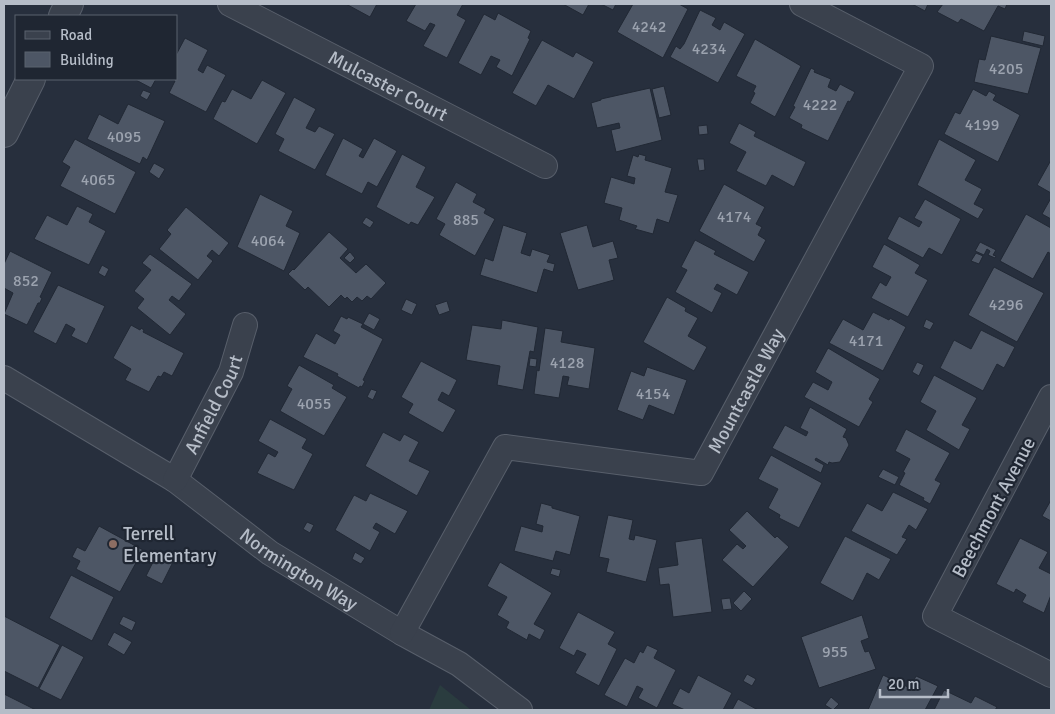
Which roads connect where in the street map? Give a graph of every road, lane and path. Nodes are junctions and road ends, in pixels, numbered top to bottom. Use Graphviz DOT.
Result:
graph roads {
  1 [pos="230,4"];
  2 [pos="802,4"];
  3 [pos="30,80"];
  4 [pos="8,116"];
  5 [pos="545,166"];
  6 [pos="245,325"];
  7 [pos="4,378"];
  8 [pos="1051,398"];
  9 [pos="175,480"];
  10 [pos="402,633"];
  11 [pos="1051,675"];
  12 [pos="520,710"];
  1 -- 5 [label="street, Mulcaster Court"];
  2 -- 10 [label="street, Mountcastle Way"];
  3 -- 4 [label="street"];
  6 -- 9 [label="street, Anfield Court"];
  7 -- 9 [label="street, Normington Way"];
  8 -- 11 [label="street, Beechmont Avenue"];
  9 -- 10 [label="street, Normington Way"];
  10 -- 12 [label="street, Normington Way"];
}
